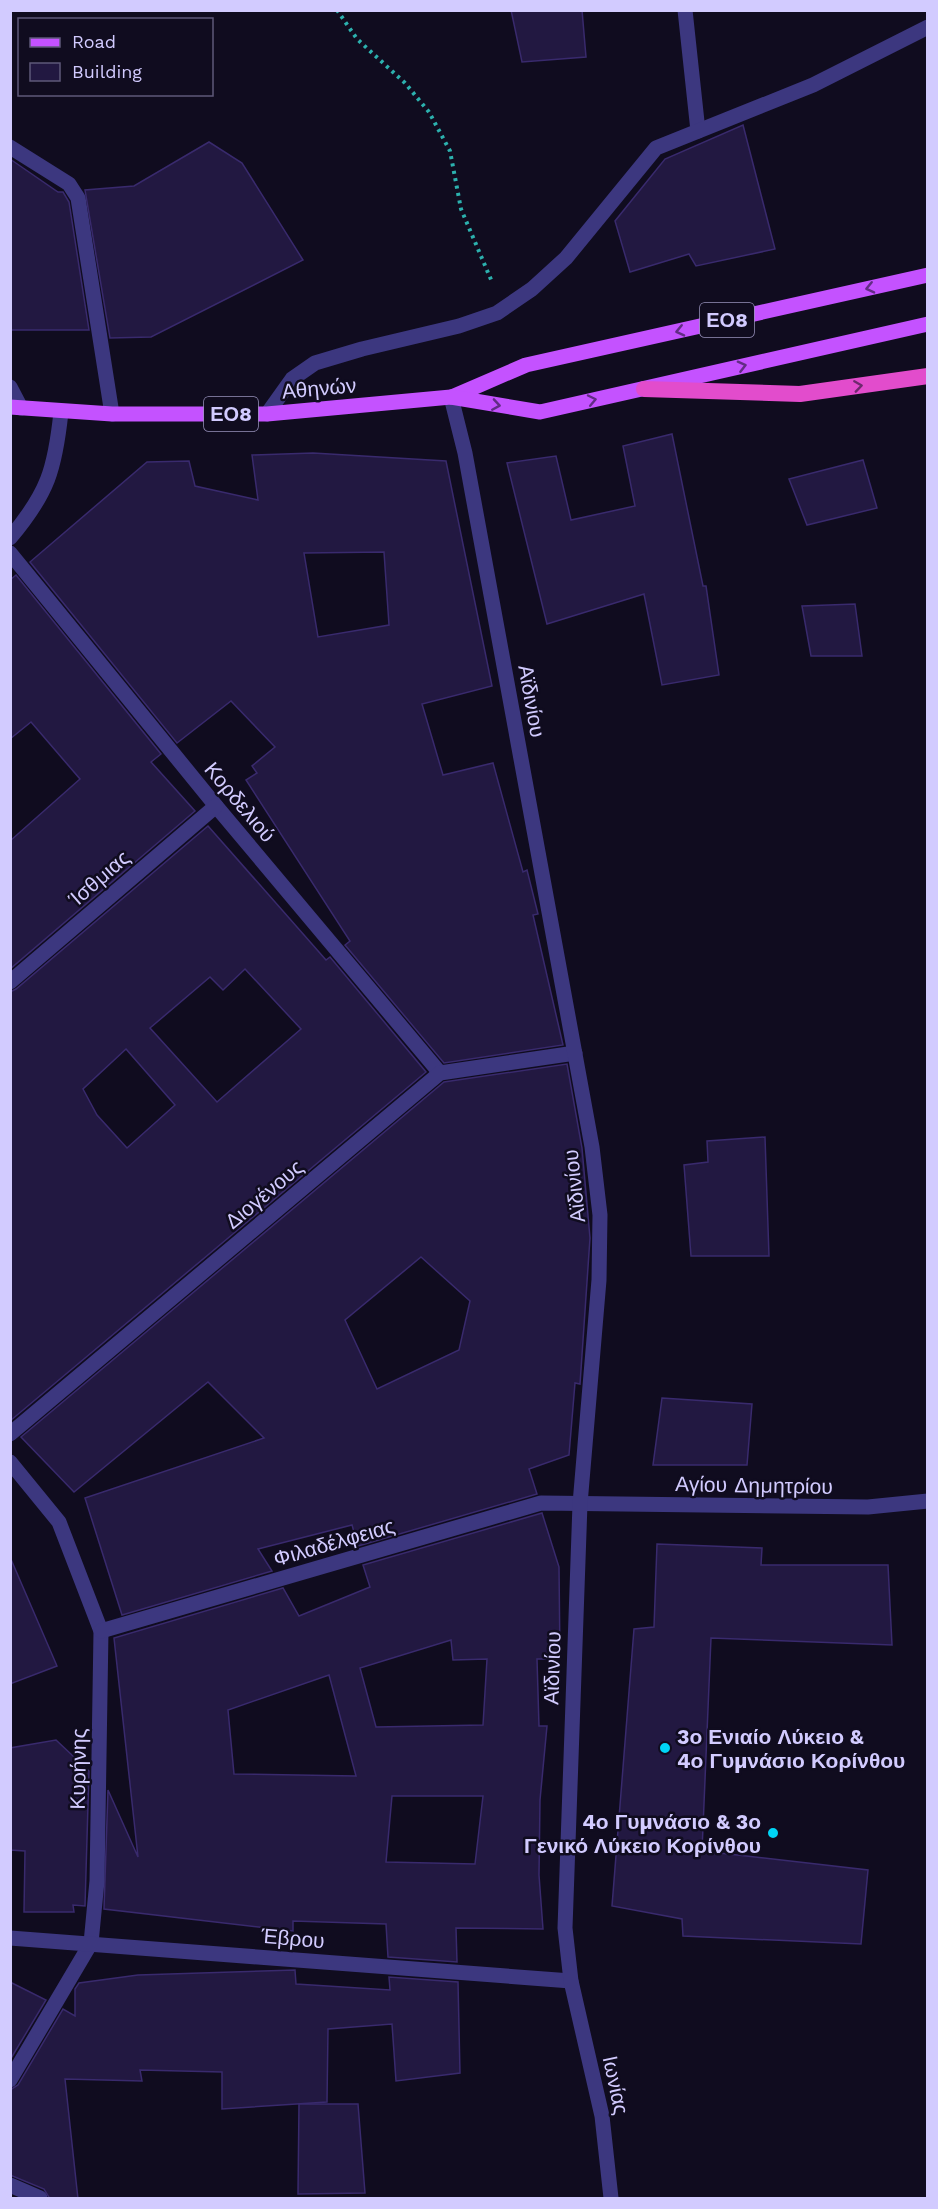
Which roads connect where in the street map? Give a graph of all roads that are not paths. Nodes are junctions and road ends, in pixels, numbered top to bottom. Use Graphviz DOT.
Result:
graph roads {
  1 [pos="685,10"];
  2 [pos="927,27"];
  3 [pos="698,131"];
  4 [pos="10,147"];
  5 [pos="927,275"];
  6 [pos="927,324"];
  7 [pos="927,376"];
  8 [pos="10,387"];
  9 [pos="644,389"];
  10 [pos="451,398"];
  11 [pos="16,407"];
  12 [pos="62,412"];
  13 [pos="112,414"];
  14 [pos="267,414"];
  15 [pos="10,538"];
  16 [pos="10,553"];
  17 [pos="216,806"];
  18 [pos="10,982"];
  19 [pos="575,1053"];
  20 [pos="440,1074"];
  21 [pos="10,1434"];
  22 [pos="10,1462"];
  23 [pos="927,1501"];
  24 [pos="580,1504"];
  25 [pos="101,1631"];
  26 [pos="10,1938"];
  27 [pos="91,1943"];
  28 [pos="571,1981"];
  29 [pos="10,2080"];
  30 [pos="10,2185"];
  31 [pos="40,2199"];
  32 [pos="611,2199"];
  1 -- 3 [label="street"];
  2 -- 3 [label="street"];
  3 -- 14 [label="street"];
  4 -- 13 [label="street"];
  5 -- 10 [label="main road, ΕΟ8, one-way"];
  9 -- 6 [label="main road, ΕΟ8, one-way"];
  9 -- 7 [label="highway, one-way"];
  8 -- 11 [label="street"];
  10 -- 9 [label="main road, ΕΟ8, one-way"];
  10 -- 14 [label="main road, Αθηνών / ΕΟ8"];
  10 -- 19 [label="street, Αϊδινίου"];
  11 -- 12 [label="main road, Αθηνών / ΕΟ8"];
  12 -- 13 [label="main road, Αθηνών / ΕΟ8"];
  12 -- 15 [label="street"];
  13 -- 14 [label="main road, Αθηνών / ΕΟ8"];
  16 -- 17 [label="street, Κορδελιού"];
  17 -- 18 [label="street, Ίσθμιας"];
  17 -- 20 [label="street, Κορδελιού"];
  19 -- 20 [label="street"];
  19 -- 24 [label="street, Αϊδινίου"];
  20 -- 21 [label="street, Διογένους"];
  22 -- 25 [label="street, Κυρήνης"];
  23 -- 24 [label="street, Αγίου Δημητρίου"];
  24 -- 25 [label="street, Φιλαδέλφειας"];
  24 -- 28 [label="street, Αϊδινίου"];
  25 -- 27 [label="street, Κυρήνης"];
  26 -- 27 [label="street, Έβρου"];
  27 -- 28 [label="street, Έβρου"];
  27 -- 29 [label="street, Κυρήνης"];
  28 -- 32 [label="street, Ιωνίας"];
  30 -- 31 [label="street"];
}
